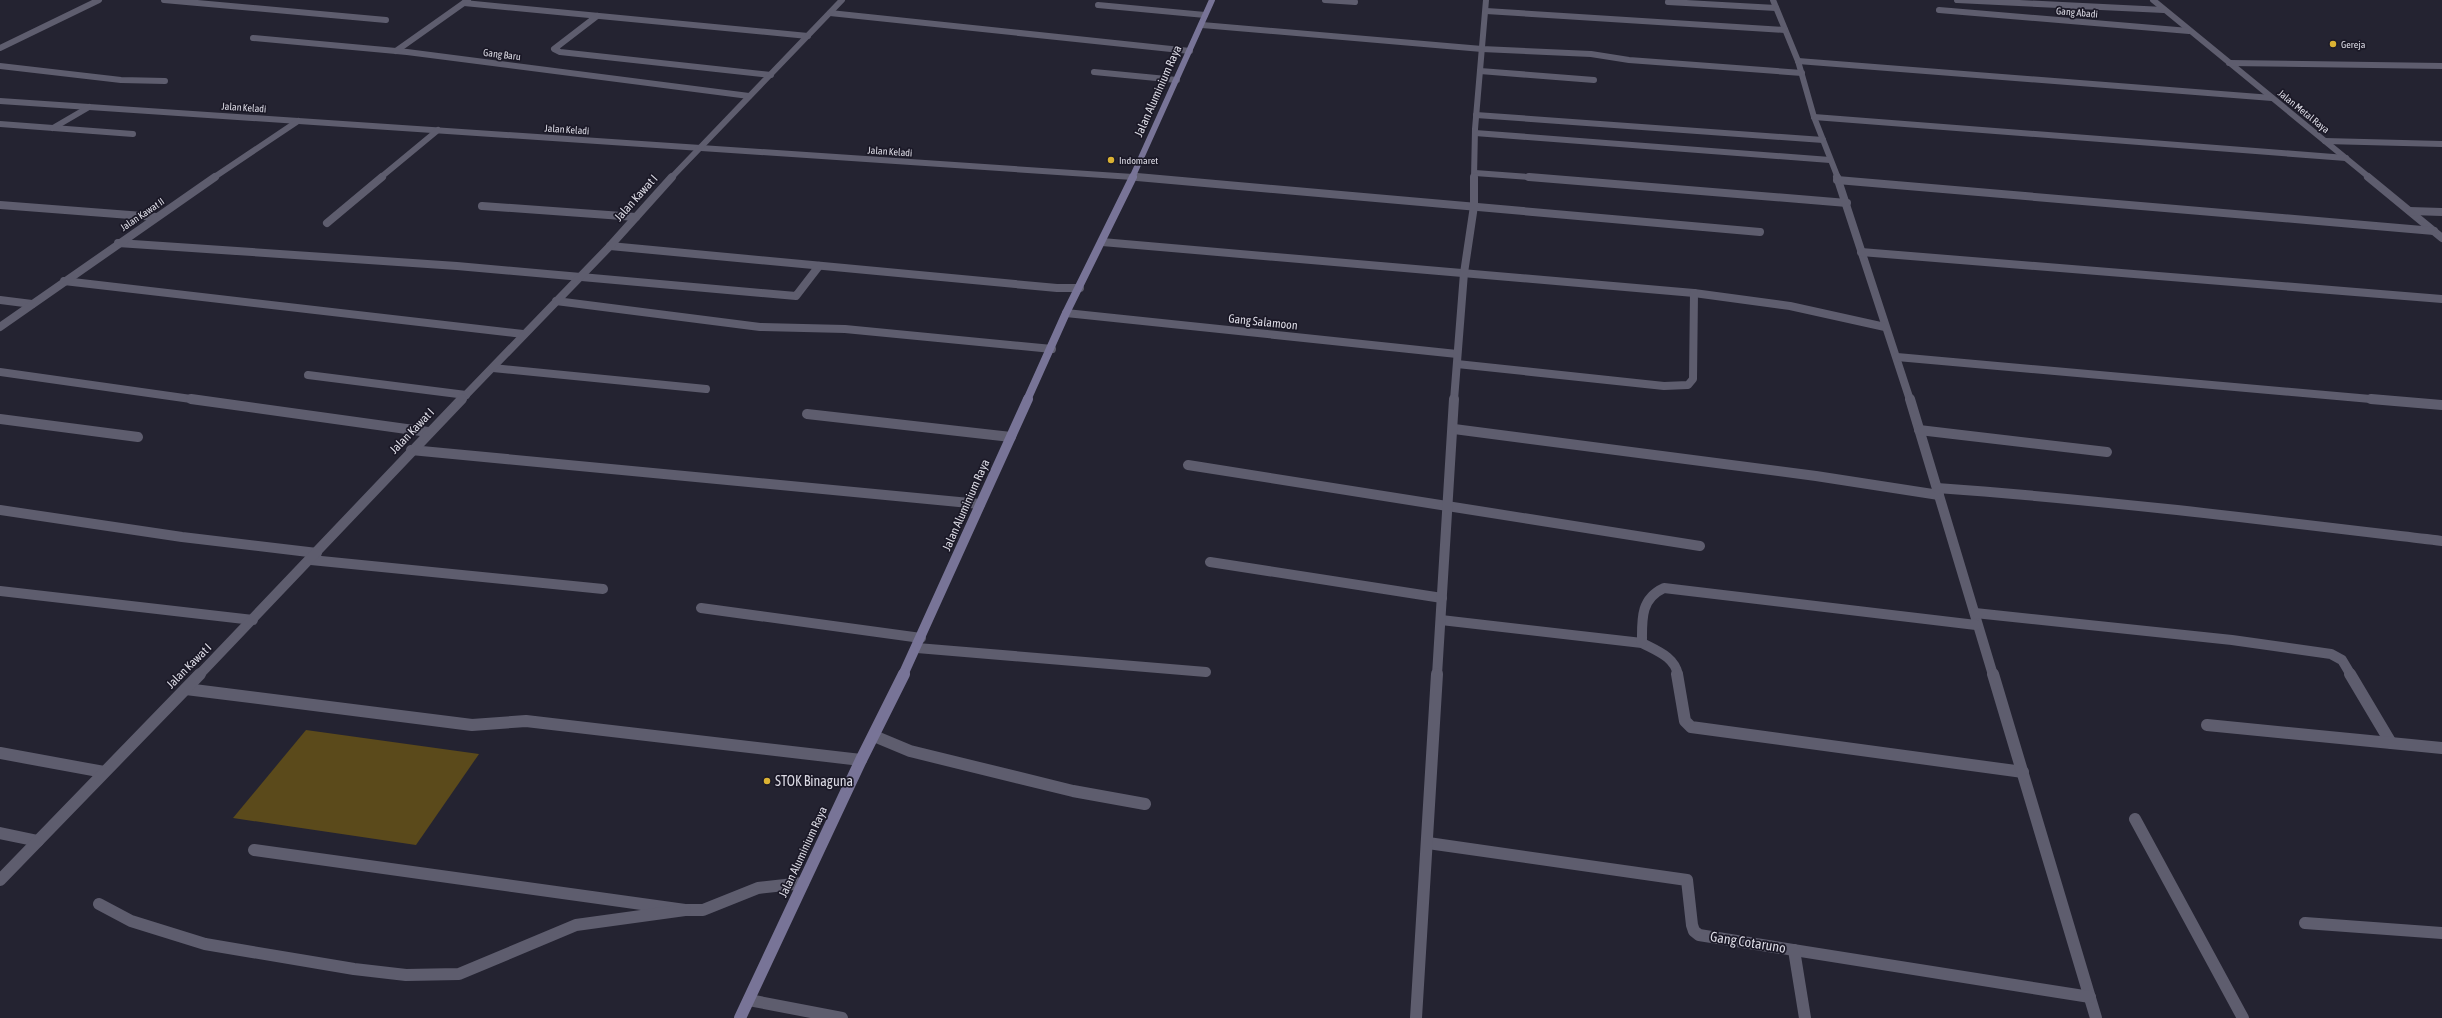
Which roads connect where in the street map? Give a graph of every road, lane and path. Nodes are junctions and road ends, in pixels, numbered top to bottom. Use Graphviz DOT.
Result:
graph roads {
  1 [pos="99,0"];
  2 [pos="164,0"];
  3 [pos="842,0"];
  4 [pos="1212,0"];
  5 [pos="1325,0"];
  6 [pos="1486,0"];
  7 [pos="1957,0"];
  8 [pos="1981,0"];
  9 [pos="2153,0"];
  10 [pos="466,1"];
  11 [pos="1355,2"];
  12 [pos="1668,2"];
  13 [pos="1774,4"];
  14 [pos="1098,5"];
  15 [pos="1939,10"];
  16 [pos="2164,10"];
  17 [pos="1486,11"];
  18 [pos="830,13"];
  19 [pos="1990,14"];
  20 [pos="1205,15"];
  21 [pos="597,16"];
  22 [pos="386,20"];
  23 [pos="1202,25"];
  24 [pos="1785,30"];
  25 [pos="2189,31"];
  26 [pos="808,36"];
  27 [pos="253,38"];
  28 [pos="0,48"];
  29 [pos="1482,49"];
  30 [pos="396,51"];
  31 [pos="1190,51"];
  32 [pos="1798,61"];
  33 [pos="2229,63"];
  34 [pos="0,66"];
  35 [pos="2442,66"];
  36 [pos="1480,71"];
  37 [pos="1094,72"];
  38 [pos="1802,73"];
  39 [pos="771,75"];
  40 [pos="1177,80"];
  41 [pos="1594,80"];
  42 [pos="165,81"];
  43 [pos="749,96"];
  44 [pos="2272,98"];
  45 [pos="0,101"];
  46 [pos="89,107"];
  47 [pos="1476,115"];
  48 [pos="1814,116"];
  49 [pos="298,121"];
  50 [pos="0,124"];
  51 [pos="54,128"];
  52 [pos="438,130"];
  53 [pos="1475,133"];
  54 [pos="133,134"];
  55 [pos="1823,140"];
  56 [pos="2325,141"];
  57 [pos="2442,144"];
  58 [pos="698,148"];
  59 [pos="2346,158"];
  60 [pos="1830,160"];
  61 [pos="1475,173"];
  62 [pos="1133,177"];
  63 [pos="1837,180"];
  64 [pos="1847,203"];
  65 [pos="0,205"];
  66 [pos="482,206"];
  67 [pos="1474,206"];
  68 [pos="2410,211"];
  69 [pos="2442,212"];
  70 [pos="156,217"];
  71 [pos="636,217"];
  72 [pos="327,223"];
  73 [pos="2434,231"];
  74 [pos="1760,232"];
  75 [pos="2442,238"];
  76 [pos="1102,242"];
  77 [pos="118,243"];
  78 [pos="610,246"];
  79 [pos="1861,252"];
  80 [pos="819,266"];
  81 [pos="1464,273"];
  82 [pos="579,275"];
  83 [pos="64,281"];
  84 [pos="1080,288"];
  85 [pos="1694,293"];
  86 [pos="2442,299"];
  87 [pos="0,300"];
  88 [pos="556,301"];
  89 [pos="32,304"];
  90 [pos="1066,313"];
  91 [pos="0,327"];
  92 [pos="1885,327"];
  93 [pos="523,334"];
  94 [pos="1052,349"];
  95 [pos="1457,354"];
  96 [pos="1897,357"];
  97 [pos="1457,364"];
  98 [pos="492,368"];
  99 [pos="0,372"];
  100 [pos="308,375"];
  101 [pos="706,389"];
  102 [pos="466,395"];
  103 [pos="2442,405"];
  104 [pos="807,414"];
  105 [pos="0,419"];
  106 [pos="1454,429"];
  107 [pos="1919,430"];
  108 [pos="428,432"];
  109 [pos="138,437"];
  110 [pos="1012,437"];
  111 [pos="411,450"];
  112 [pos="2107,452"];
  113 [pos="1188,465"];
  114 [pos="1938,492"];
  115 [pos="980,504"];
  116 [pos="1448,506"];
  117 [pos="0,510"];
  118 [pos="2442,541"];
  119 [pos="1700,546"];
  120 [pos="314,556"];
  121 [pos="1210,562"];
  122 [pos="603,589"];
  123 [pos="0,591"];
  124 [pos="1442,598"];
  125 [pos="700,608"];
  126 [pos="1975,613"];
  127 [pos="253,620"];
  128 [pos="1441,620"];
  129 [pos="1976,625"];
  130 [pos="919,643"];
  131 [pos="1642,643"];
  132 [pos="1206,672"];
  133 [pos="186,689"];
  134 [pos="2208,726"];
  135 [pos="874,736"];
  136 [pos="2391,743"];
  137 [pos="2442,748"];
  138 [pos="0,753"];
  139 [pos="861,760"];
  140 [pos="104,772"];
  141 [pos="2023,772"];
  142 [pos="1145,804"];
  143 [pos="2135,819"];
  144 [pos="0,833"];
  145 [pos="38,840"];
  146 [pos="1428,843"];
  147 [pos="254,850"];
  148 [pos="0,880"];
  149 [pos="803,883"];
  150 [pos="99,904"];
  151 [pos="685,910"];
  152 [pos="2305,923"];
  153 [pos="2442,933"];
  154 [pos="1794,950"];
  155 [pos="2090,997"];
  156 [pos="749,1000"];
  157 [pos="740,1018"];
  158 [pos="842,1018"];
  159 [pos="1416,1018"];
  160 [pos="1805,1018"];
  161 [pos="2096,1018"];
  162 [pos="2243,1018"];
  1 -- 28 [label="street"];
  2 -- 22 [label="street"];
  3 -- 18 [label="street, Jalan Kawat I"];
  4 -- 20 [label="main road, Jalan Aluminium Raya"];
  5 -- 11 [label="street"];
  6 -- 17 [label="street"];
  7 -- 8 [label="street"];
  8 -- 16 [label="street"];
  8 -- 19 [label="street"];
  9 -- 16 [label="street, Jalan Metal Raya"];
  10 -- 21 [label="street"];
  10 -- 30 [label="street"];
  12 -- 13 [label="street"];
  13 -- 24 [label="street"];
  14 -- 20 [label="street"];
  15 -- 19 [label="street, Gang Abadi"];
  16 -- 25 [label="street, Jalan Metal Raya"];
  17 -- 24 [label="street"];
  17 -- 29 [label="street"];
  18 -- 26 [label="street, Jalan Kawat I"];
  18 -- 31 [label="street"];
  19 -- 25 [label="street, Gang Abadi"];
  20 -- 23 [label="main road, Jalan Aluminium Raya"];
  21 -- 26 [label="street"];
  21 -- 39 [label="street"];
  23 -- 29 [label="street"];
  23 -- 31 [label="main road, Jalan Aluminium Raya"];
  24 -- 32 [label="street"];
  25 -- 33 [label="street, Jalan Metal Raya"];
  26 -- 39 [label="street, Jalan Kawat I"];
  27 -- 30 [label="street, Gang Baru"];
  29 -- 36 [label="street"];
  29 -- 38 [label="street"];
  30 -- 43 [label="street, Gang Baru"];
  31 -- 40 [label="main road, Jalan Aluminium Raya"];
  32 -- 38 [label="street"];
  32 -- 44 [label="street"];
  33 -- 35 [label="street"];
  33 -- 44 [label="street, Jalan Metal Raya"];
  34 -- 42 [label="street"];
  36 -- 41 [label="street"];
  36 -- 47 [label="street"];
  37 -- 40 [label="street"];
  38 -- 48 [label="street"];
  39 -- 43 [label="street, Jalan Kawat I"];
  40 -- 62 [label="main road, Jalan Aluminium Raya"];
  43 -- 58 [label="street, Jalan Kawat I"];
  44 -- 56 [label="street, Jalan Metal Raya"];
  45 -- 46 [label="street, Jalan Keladi"];
  46 -- 49 [label="street, Jalan Keladi"];
  46 -- 51 [label="street"];
  47 -- 53 [label="street"];
  47 -- 55 [label="street"];
  48 -- 55 [label="street"];
  48 -- 59 [label="street"];
  49 -- 52 [label="street, Jalan Keladi"];
  49 -- 70 [label="street, Jalan Kawat II"];
  50 -- 51 [label="street"];
  51 -- 54 [label="street"];
  52 -- 58 [label="street, Jalan Keladi"];
  52 -- 72 [label="street"];
  53 -- 60 [label="street"];
  53 -- 61 [label="street"];
  55 -- 60 [label="street"];
  56 -- 57 [label="street"];
  56 -- 59 [label="street, Jalan Metal Raya"];
  58 -- 62 [label="street, Jalan Keladi"];
  58 -- 71 [label="street, Jalan Kawat I"];
  59 -- 68 [label="street, Jalan Metal Raya"];
  60 -- 63 [label="street"];
  61 -- 64 [label="street"];
  61 -- 67 [label="street"];
  62 -- 67 [label="street, Jalan Keladi"];
  62 -- 76 [label="main road, Jalan Aluminium Raya"];
  63 -- 64 [label="street"];
  63 -- 73 [label="street"];
  64 -- 79 [label="street"];
  65 -- 70 [label="street"];
  66 -- 71 [label="street"];
  67 -- 74 [label="street, Jalan Keladi"];
  67 -- 81 [label="street"];
  68 -- 69 [label="street"];
  68 -- 73 [label="street, Jalan Metal Raya"];
  70 -- 77 [label="street, Jalan Kawat II"];
  71 -- 78 [label="street, Jalan Kawat I"];
  73 -- 75 [label="street, Jalan Metal Raya"];
  76 -- 81 [label="street"];
  76 -- 84 [label="main road, Jalan Aluminium Raya"];
  77 -- 82 [label="street"];
  77 -- 83 [label="street, Jalan Kawat II"];
  78 -- 80 [label="street"];
  78 -- 82 [label="street, Jalan Kawat I"];
  79 -- 86 [label="street"];
  79 -- 92 [label="street"];
  80 -- 82 [label="street"];
  80 -- 84 [label="street"];
  81 -- 85 [label="street"];
  81 -- 95 [label="street"];
  82 -- 88 [label="street, Jalan Kawat I"];
  83 -- 89 [label="street, Jalan Kawat II"];
  83 -- 93 [label="street"];
  84 -- 90 [label="main road, Jalan Aluminium Raya"];
  85 -- 92 [label="street"];
  85 -- 97 [label="street"];
  87 -- 89 [label="street"];
  88 -- 93 [label="street, Jalan Kawat I"];
  88 -- 94 [label="street"];
  89 -- 91 [label="street, Jalan Kawat II"];
  90 -- 94 [label="main road, Jalan Aluminium Raya"];
  90 -- 95 [label="street, Gang Salamoon"];
  92 -- 96 [label="street"];
  93 -- 98 [label="street, Jalan Kawat I"];
  94 -- 110 [label="main road, Jalan Aluminium Raya"];
  95 -- 97 [label="street"];
  96 -- 103 [label="street"];
  96 -- 107 [label="street"];
  97 -- 106 [label="street"];
  98 -- 101 [label="street"];
  98 -- 102 [label="street, Jalan Kawat I"];
  99 -- 108 [label="street"];
  100 -- 102 [label="street"];
  102 -- 108 [label="street, Jalan Kawat I"];
  104 -- 110 [label="street"];
  105 -- 109 [label="street"];
  106 -- 114 [label="street"];
  106 -- 116 [label="street"];
  107 -- 112 [label="street"];
  107 -- 114 [label="street"];
  108 -- 111 [label="street, Jalan Kawat I"];
  110 -- 115 [label="main road, Jalan Aluminium Raya"];
  111 -- 115 [label="street"];
  111 -- 120 [label="street, Jalan Kawat I"];
  113 -- 116 [label="street"];
  114 -- 118 [label="street"];
  114 -- 126 [label="street"];
  115 -- 130 [label="main road, Jalan Aluminium Raya"];
  116 -- 119 [label="street"];
  116 -- 124 [label="street"];
  117 -- 120 [label="street"];
  120 -- 122 [label="street"];
  120 -- 127 [label="street, Jalan Kawat I"];
  121 -- 124 [label="street"];
  123 -- 127 [label="street"];
  124 -- 128 [label="street"];
  125 -- 130 [label="street"];
  126 -- 129 [label="street"];
  126 -- 136 [label="street"];
  127 -- 133 [label="street, Jalan Kawat I"];
  128 -- 131 [label="street"];
  128 -- 146 [label="street"];
  129 -- 131 [label="street"];
  129 -- 141 [label="street"];
  130 -- 132 [label="street"];
  130 -- 135 [label="main road, Jalan Aluminium Raya"];
  131 -- 141 [label="street"];
  133 -- 139 [label="street"];
  133 -- 140 [label="street, Jalan Kawat I"];
  134 -- 136 [label="street"];
  135 -- 139 [label="main road, Jalan Aluminium Raya"];
  135 -- 142 [label="street"];
  136 -- 137 [label="street"];
  138 -- 140 [label="street"];
  139 -- 149 [label="main road, Jalan Aluminium Raya"];
  140 -- 145 [label="street, Jalan Kawat I"];
  141 -- 155 [label="street"];
  143 -- 162 [label="street"];
  144 -- 145 [label="street"];
  145 -- 148 [label="street, Jalan Kawat I"];
  146 -- 154 [label="street, Gang Cotaruno"];
  146 -- 159 [label="street"];
  147 -- 151 [label="street"];
  149 -- 151 [label="street"];
  149 -- 156 [label="main road, Jalan Aluminium Raya"];
  150 -- 151 [label="street"];
  152 -- 153 [label="street"];
  154 -- 155 [label="street, Gang Cotaruno"];
  154 -- 160 [label="street"];
  155 -- 161 [label="street"];
  156 -- 157 [label="main road, Jalan Aluminium Raya"];
  156 -- 158 [label="street"];
}
